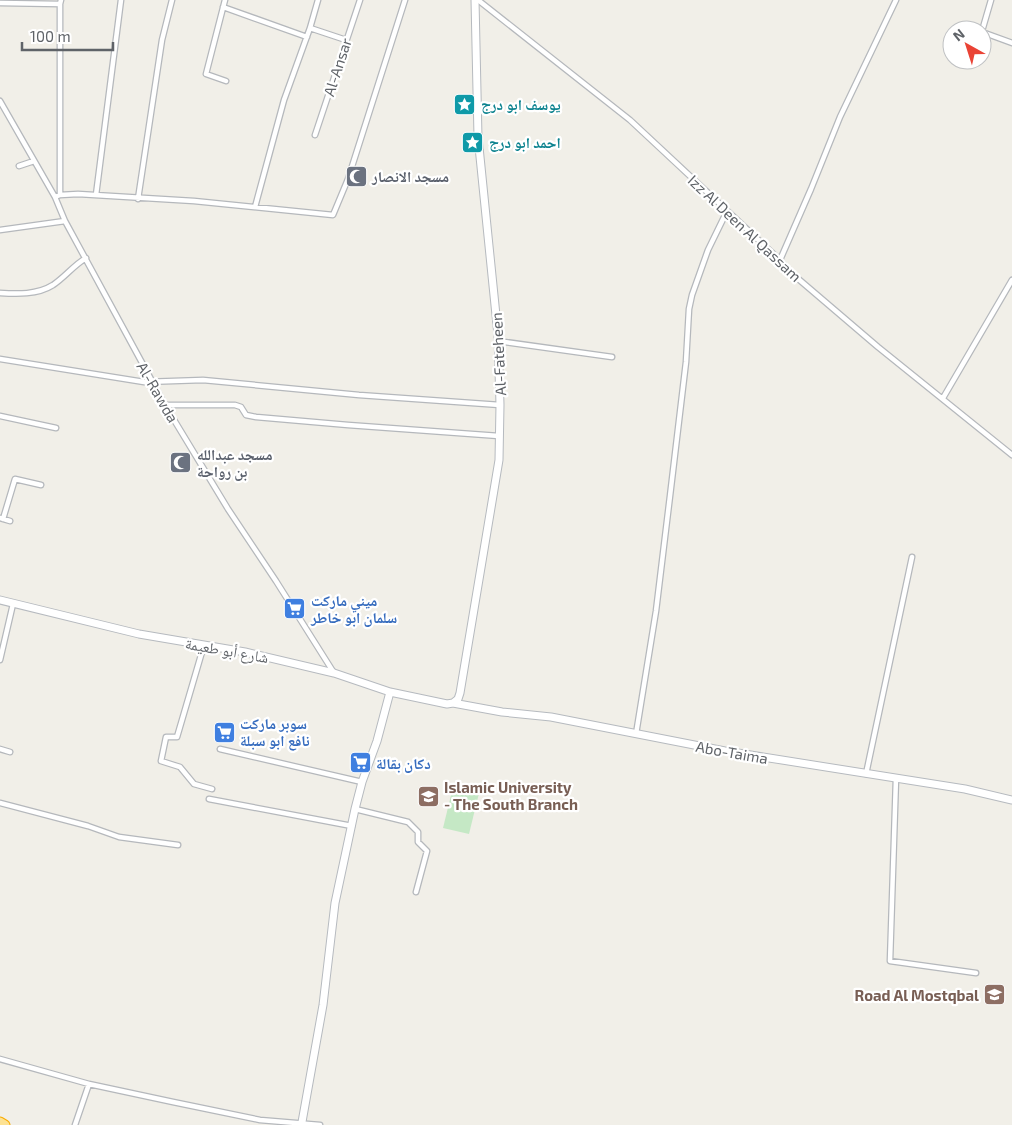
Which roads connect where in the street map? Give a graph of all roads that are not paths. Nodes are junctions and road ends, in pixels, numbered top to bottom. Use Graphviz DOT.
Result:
graph roads {
  1 [pos="121,0"];
  2 [pos="172,0"];
  3 [pos="225,0"];
  4 [pos="318,0"];
  5 [pos="360,0"];
  6 [pos="404,0"];
  7 [pos="476,0"];
  8 [pos="896,0"];
  9 [pos="991,0"];
  10 [pos="61,2"];
  11 [pos="0,3"];
  12 [pos="223,7"];
  13 [pos="985,20"];
  14 [pos="310,28"];
  15 [pos="992,36"];
  16 [pos="307,37"];
  17 [pos="346,40"];
  18 [pos="1012,43"];
  19 [pos="226,81"];
  20 [pos="0,101"];
  21 [pos="315,135"];
  22 [pos="34,161"];
  23 [pos="19,166"];
  24 [pos="60,195"];
  25 [pos="96,195"];
  26 [pos="54,198"];
  27 [pos="138,199"];
  28 [pos="255,207"];
  29 [pos="727,211"];
  30 [pos="65,221"];
  31 [pos="0,230"];
  32 [pos="86,258"];
  33 [pos="780,260"];
  34 [pos="1012,280"];
  35 [pos="0,293"];
  36 [pos="498,341"];
  37 [pos="612,357"];
  38 [pos="0,359"];
  39 [pos="151,381"];
  40 [pos="943,398"];
  41 [pos="165,405"];
  42 [pos="500,405"];
  43 [pos="0,416"];
  44 [pos="56,428"];
  45 [pos="499,436"];
  46 [pos="1012,455"];
  47 [pos="42,485"];
  48 [pos="2,518"];
  49 [pos="10,521"];
  50 [pos="912,557"];
  51 [pos="0,600"];
  52 [pos="13,604"];
  53 [pos="204,646"];
  54 [pos="0,660"];
  55 [pos="334,673"];
  56 [pos="390,692"];
  57 [pos="453,703"];
  58 [pos="636,734"];
  59 [pos="0,749"];
  60 [pos="220,749"];
  61 [pos="10,752"];
  62 [pos="866,774"];
  63 [pos="896,778"];
  64 [pos="362,782"];
  65 [pos="212,789"];
  66 [pos="209,799"];
  67 [pos="1012,800"];
  68 [pos="0,803"];
  69 [pos="355,808"];
  70 [pos="352,826"];
  71 [pos="178,845"];
  72 [pos="416,892"];
  73 [pos="976,973"];
  74 [pos="0,1059"];
  75 [pos="89,1084"];
  76 [pos="0,1122"];
  77 [pos="302,1122"];
  78 [pos="5,1125"];
  79 [pos="75,1125"];
  80 [pos="320,1125"];
  1 -- 25 [label="street"];
  2 -- 27 [label="street"];
  3 -- 12 [label="street"];
  4 -- 14 [label="street"];
  5 -- 17 [label="street, Al-Ansar"];
  6 -- 28 [label="street"];
  7 -- 29 [label="street, Izz Al Deen Al Qassam"];
  7 -- 36 [label="street, Al-Fateheen"];
  8 -- 33 [label="street"];
  9 -- 13 [label="street"];
  10 -- 11 [label="street"];
  10 -- 24 [label="street"];
  12 -- 16 [label="street"];
  12 -- 19 [label="street"];
  14 -- 16 [label="street"];
  14 -- 17 [label="street"];
  15 -- 18 [label="street"];
  16 -- 28 [label="street"];
  17 -- 21 [label="street, Al-Ansar"];
  20 -- 22 [label="street, Al-Rawda"];
  22 -- 23 [label="street"];
  22 -- 26 [label="street, Al-Rawda"];
  24 -- 25 [label="street"];
  24 -- 26 [label="street"];
  25 -- 27 [label="street"];
  26 -- 30 [label="street, Al-Rawda"];
  27 -- 28 [label="street"];
  29 -- 33 [label="street, Izz Al Deen Al Qassam"];
  29 -- 58 [label="street"];
  30 -- 31 [label="street"];
  30 -- 32 [label="street, Al-Rawda"];
  32 -- 35 [label="street"];
  32 -- 39 [label="street, Al-Rawda"];
  33 -- 40 [label="street, Izz Al Deen Al Qassam"];
  34 -- 40 [label="street"];
  36 -- 37 [label="street"];
  36 -- 42 [label="street, Al-Fateheen"];
  38 -- 39 [label="street"];
  39 -- 41 [label="street, Al-Rawda"];
  39 -- 42 [label="street"];
  40 -- 46 [label="street, Izz Al Deen Al Qassam"];
  41 -- 45 [label="street"];
  41 -- 55 [label="street, Al-Rawda"];
  42 -- 45 [label="street, Al-Fateheen"];
  43 -- 44 [label="street"];
  45 -- 57 [label="street, Al-Fateheen"];
  47 -- 48 [label="street"];
  48 -- 49 [label="street"];
  50 -- 62 [label="street"];
  51 -- 52 [label="street, شارع أبو طعيمة"];
  52 -- 53 [label="street, شارع أبو طعيمة"];
  52 -- 54 [label="street"];
  53 -- 55 [label="street, شارع أبو طعيمة"];
  53 -- 65 [label="street"];
  55 -- 56 [label="street, شارع أبو طعيمة"];
  56 -- 57 [label="street, شارع أبو طعيمة"];
  56 -- 64 [label="street"];
  57 -- 58 [label="street, Abo-Taima"];
  58 -- 62 [label="street, Abo-Taima"];
  59 -- 61 [label="street"];
  60 -- 64 [label="street"];
  62 -- 63 [label="street, Abo-Taima"];
  63 -- 67 [label="street, Abo-Taima"];
  63 -- 73 [label="street"];
  64 -- 69 [label="street"];
  66 -- 70 [label="street"];
  68 -- 71 [label="street"];
  69 -- 70 [label="street"];
  69 -- 72 [label="street"];
  70 -- 77 [label="street"];
  74 -- 75 [label="street"];
  75 -- 77 [label="street"];
  75 -- 79 [label="street"];
  76 -- 78 [label="highway"];
  77 -- 80 [label="street"];
}
